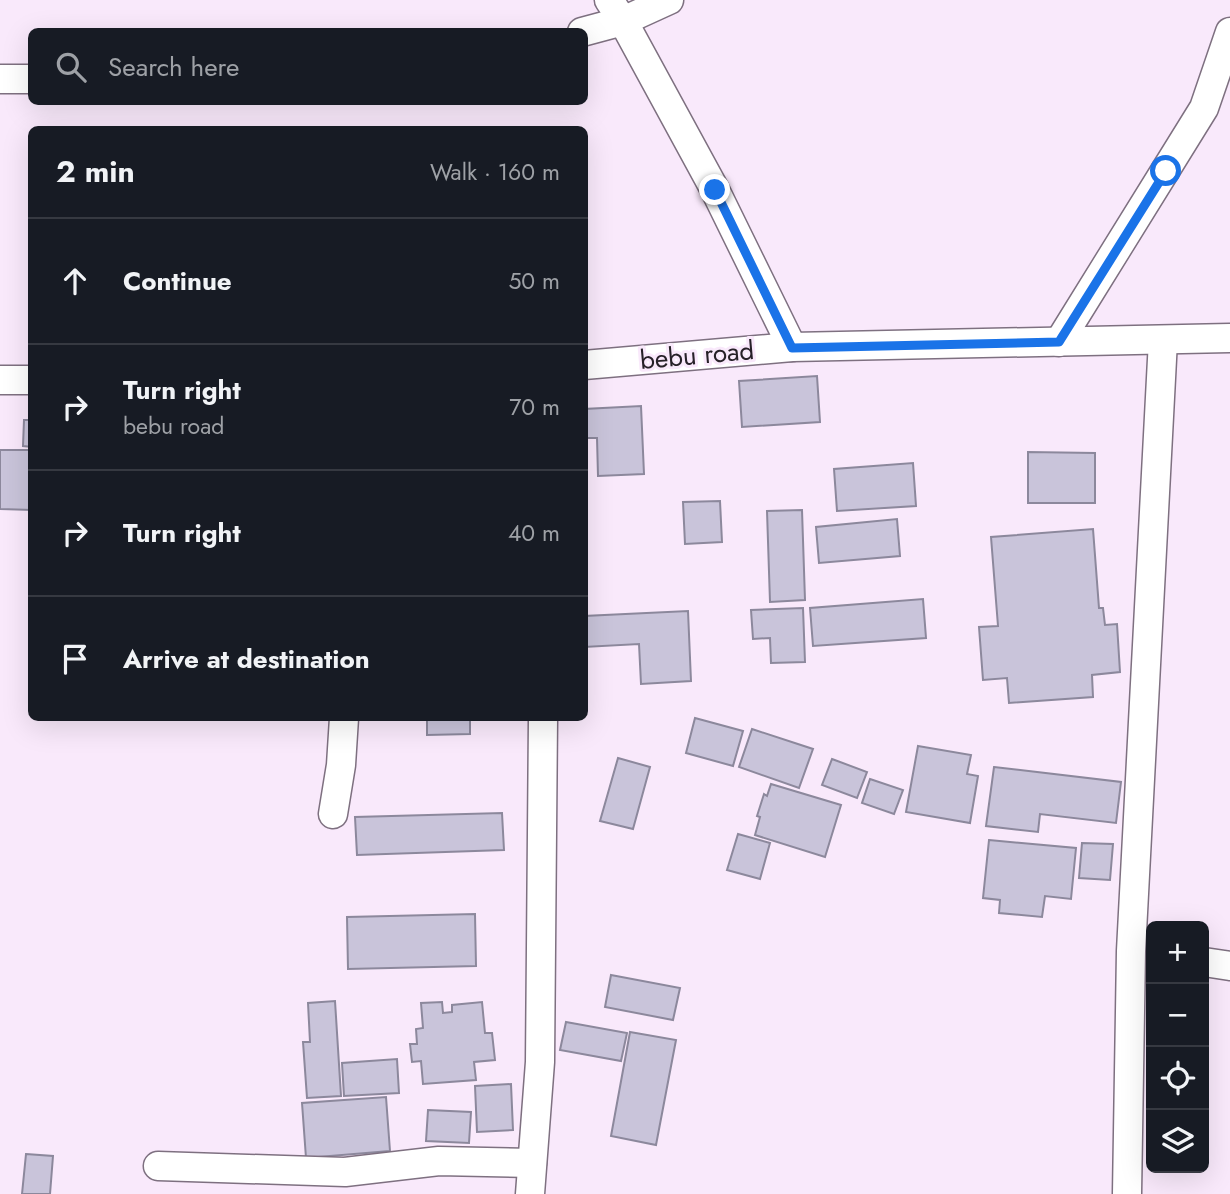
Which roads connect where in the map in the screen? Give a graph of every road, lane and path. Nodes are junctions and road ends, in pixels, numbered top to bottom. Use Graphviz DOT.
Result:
graph roads {
  1 [pos="669,0"];
  2 [pos="616,11"];
  3 [pos="588,28"];
  4 [pos="1230,32"];
  5 [pos="0,79"];
  6 [pos="28,79"];
  7 [pos="1230,338"];
  8 [pos="1163,340"];
  9 [pos="1059,342"];
  10 [pos="792,348"];
  11 [pos="588,365"];
  12 [pos="0,380"];
  13 [pos="28,380"];
  14 [pos="345,721"];
  15 [pos="543,721"];
  16 [pos="333,814"];
  17 [pos="1141,952"];
  18 [pos="1209,963"];
  19 [pos="1230,966"];
  20 [pos="532,1163"];
  21 [pos="158,1166"];
  22 [pos="530,1194"];
  23 [pos="1126,1194"];
  1 -- 2 [label="street"];
  2 -- 3 [label="street"];
  2 -- 10 [label="street"];
  4 -- 9 [label="street"];
  5 -- 6 [label="street"];
  7 -- 8 [label="street, bebu road"];
  8 -- 9 [label="street, bebu road"];
  8 -- 17 [label="street"];
  9 -- 10 [label="street, bebu road"];
  10 -- 11 [label="street, bebu road"];
  12 -- 13 [label="street"];
  14 -- 16 [label="street"];
  15 -- 20 [label="street"];
  17 -- 23 [label="street"];
  18 -- 19 [label="street"];
  20 -- 21 [label="street"];
  20 -- 22 [label="street"];
}
